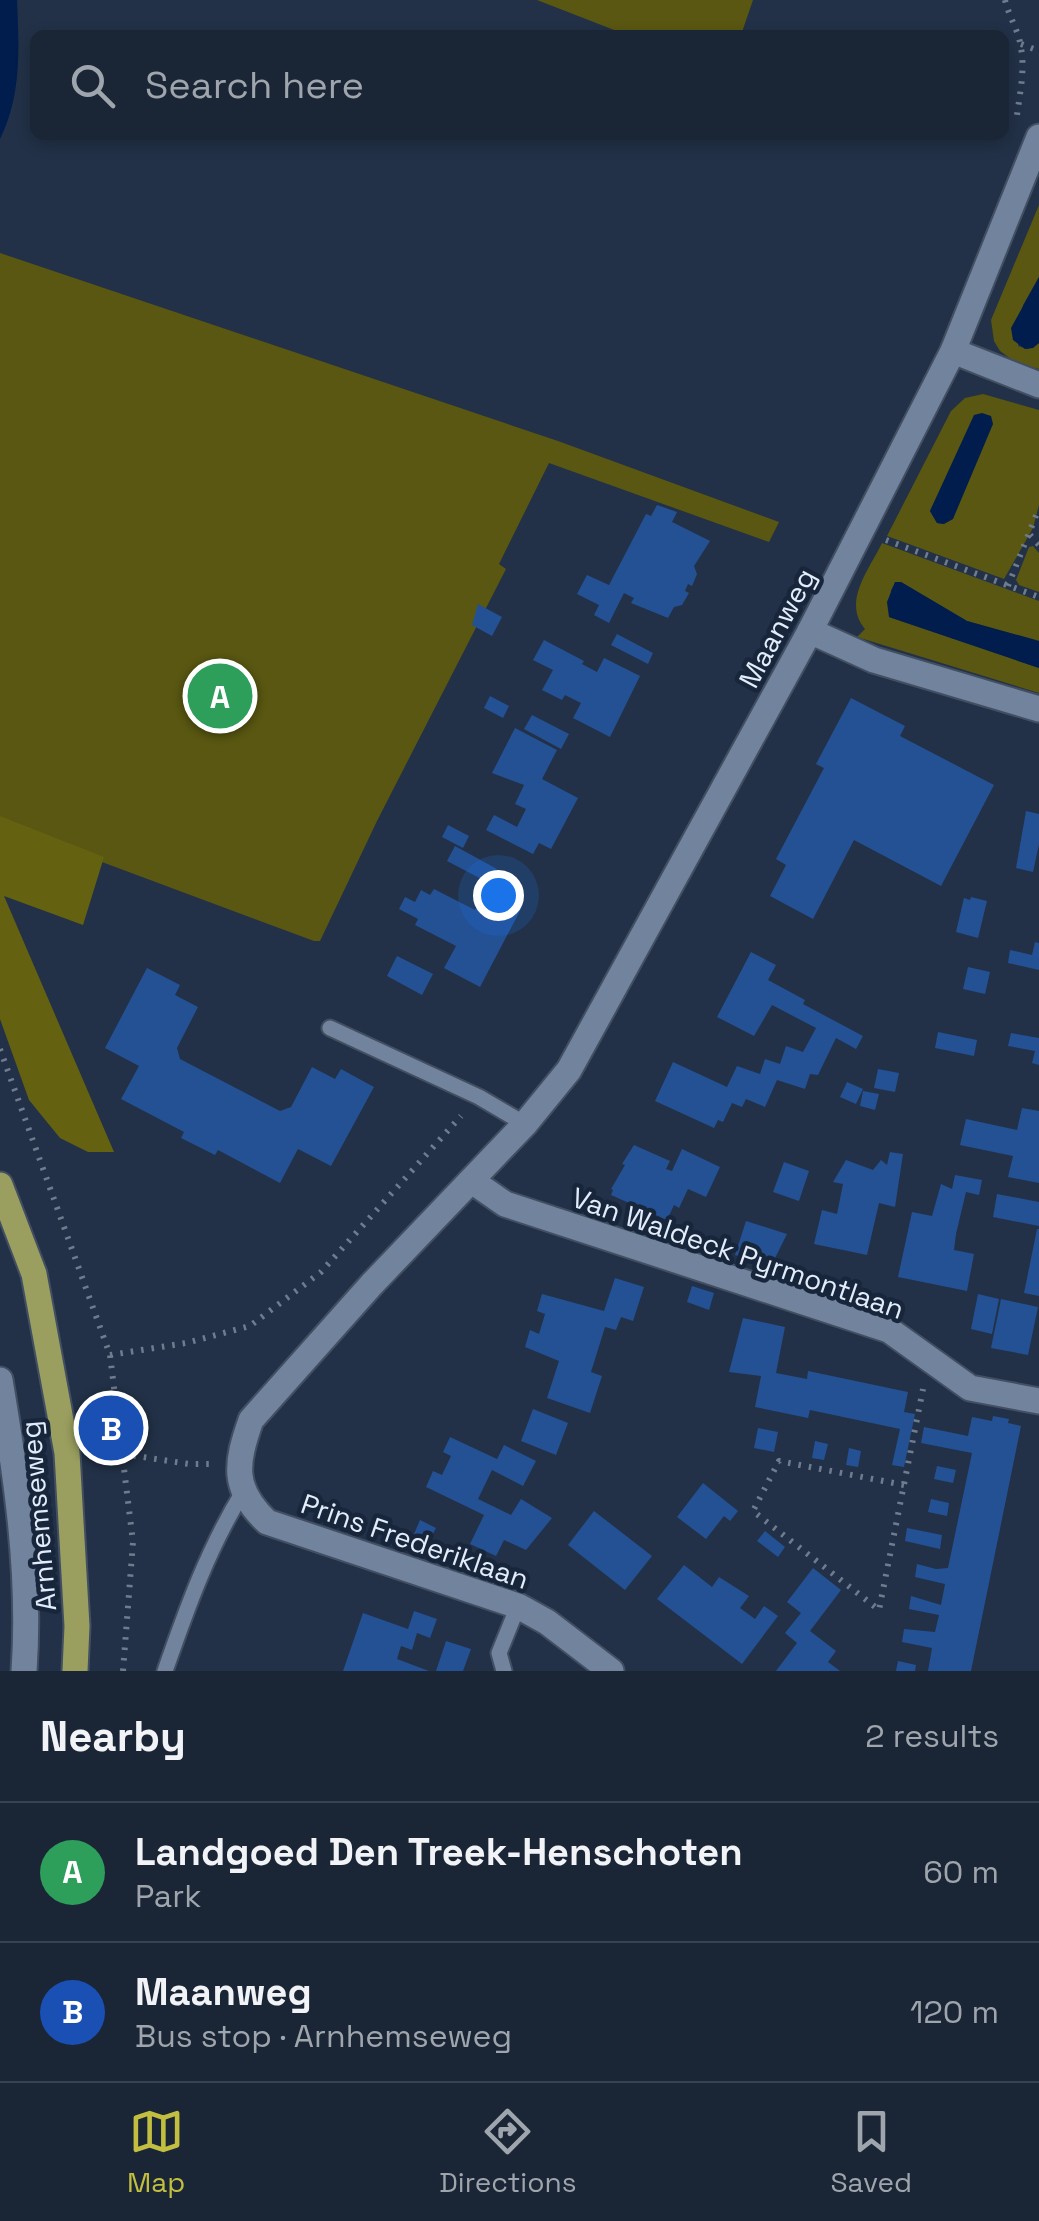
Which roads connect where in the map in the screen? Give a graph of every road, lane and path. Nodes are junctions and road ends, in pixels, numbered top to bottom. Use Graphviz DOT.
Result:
graph roads {
  1 [pos="1006,0"];
  2 [pos="1039,50"];
  3 [pos="1039,138"];
  4 [pos="954,351"];
  5 [pos="1039,385"];
  6 [pos="1039,508"];
  7 [pos="861,530"];
  8 [pos="1030,535"];
  9 [pos="1039,545"];
  10 [pos="1008,586"];
  11 [pos="1039,597"];
  12 [pos="810,631"];
  13 [pos="1039,709"];
  14 [pos="330,1028"];
  15 [pos="0,1049"];
  16 [pos="479,1097"];
  17 [pos="525,1124"];
  18 [pos="472,1181"];
  19 [pos="0,1185"];
  20 [pos="110,1355"];
  21 [pos="928,1358"];
  22 [pos="0,1380"];
  23 [pos="1039,1401"];
  24 [pos="124,1454"];
  25 [pos="240,1455"];
  26 [pos="904,1485"];
  27 [pos="244,1492"];
  28 [pos="518,1606"];
  29 [pos="24,1671"];
  30 [pos="75,1671"];
  31 [pos="123,1671"];
  32 [pos="164,1671"];
  33 [pos="504,1671"];
  34 [pos="611,1671"];
  1 -- 2 [label="path"];
  3 -- 4 [label="street, Maanweg"];
  4 -- 5 [label="street"];
  4 -- 7 [label="street, Maanweg"];
  6 -- 8 [label="path"];
  7 -- 10 [label="path"];
  7 -- 12 [label="street, Maanweg"];
  8 -- 9 [label="path"];
  8 -- 10 [label="path"];
  10 -- 11 [label="path"];
  12 -- 13 [label="street"];
  12 -- 17 [label="street, Maanweg"];
  14 -- 16 [label="lane"];
  15 -- 20 [label="path"];
  16 -- 17 [label="lane"];
  16 -- 20 [label="path"];
  17 -- 18 [label="street, Maanweg"];
  18 -- 21 [label="street, Van Waldeck Pyrmontlaan"];
  18 -- 25 [label="street, Maanweg"];
  19 -- 30 [label="main road, Arnhemseweg"];
  20 -- 24 [label="path"];
  21 -- 23 [label="street, Van Waldeck Pyrmontlaan"];
  21 -- 26 [label="path"];
  22 -- 29 [label="street, Arnhemseweg"];
  24 -- 25 [label="path"];
  24 -- 31 [label="path"];
  25 -- 27 [label="street"];
  26 -- 26 [label="path"];
  27 -- 28 [label="street, Prins Frederiklaan"];
  27 -- 32 [label="lane"];
  28 -- 33 [label="lane"];
  28 -- 34 [label="street, Prins Frederiklaan"];
}
